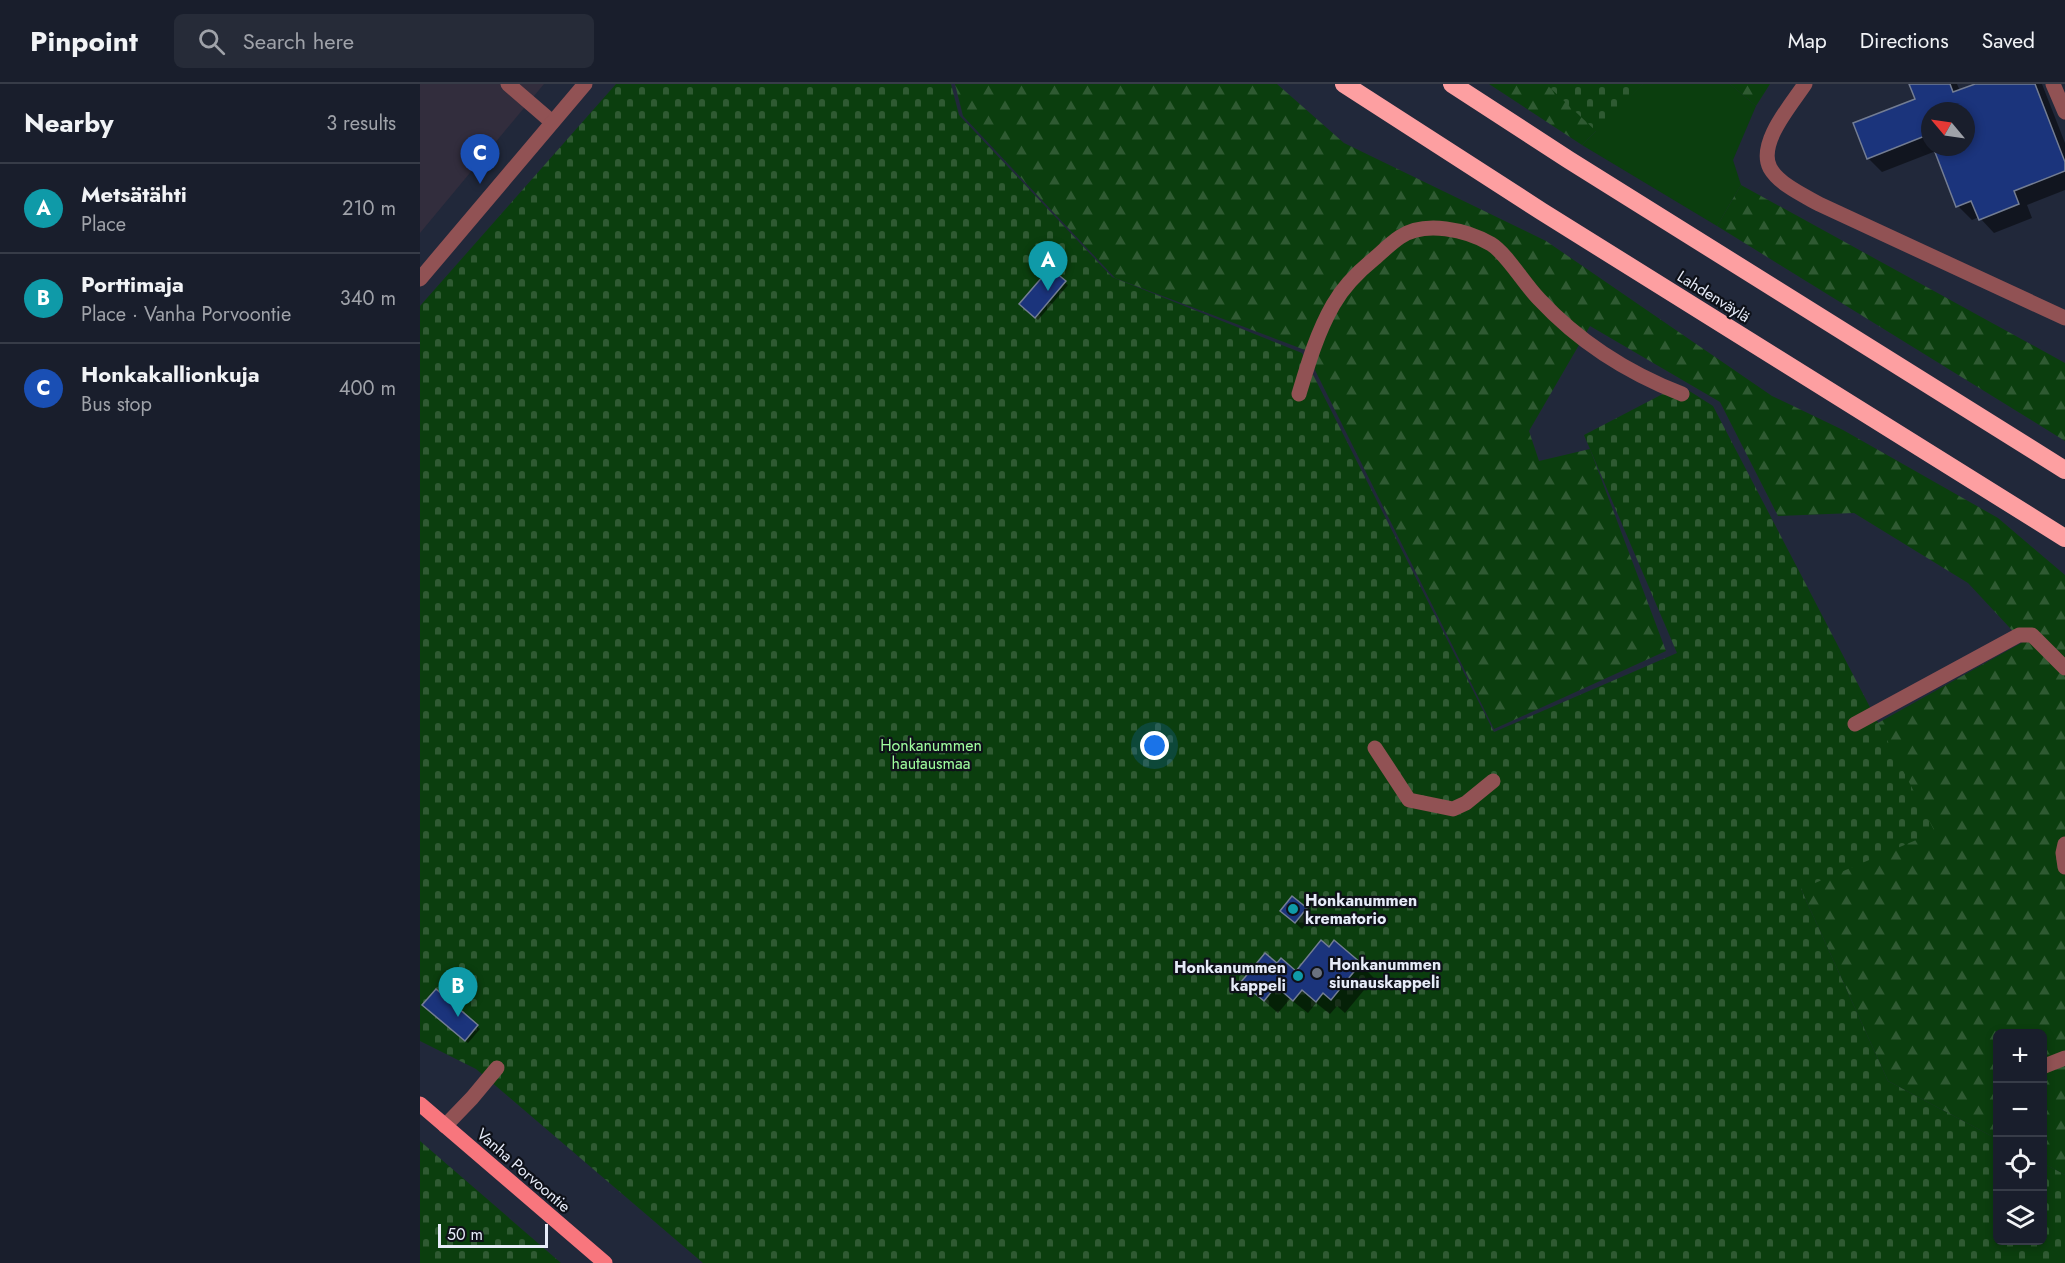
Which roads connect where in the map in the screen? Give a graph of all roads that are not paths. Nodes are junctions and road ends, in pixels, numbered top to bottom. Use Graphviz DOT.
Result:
graph roads {
  1 [pos="508,84"];
  2 [pos="585,84"];
  3 [pos="1344,84"];
  4 [pos="1452,84"];
  5 [pos="1805,84"];
  6 [pos="2053,84"];
  7 [pos="2065,112"];
  8 [pos="552,122"];
  9 [pos="420,279"];
  10 [pos="2065,318"];
  11 [pos="1299,394"];
  12 [pos="1682,394"];
  13 [pos="2065,470"];
  14 [pos="2065,538"];
  15 [pos="2065,668"];
  16 [pos="1855,724"];
  17 [pos="1376,748"];
  18 [pos="1492,781"];
  19 [pos="2065,844"];
  20 [pos="2065,867"];
  21 [pos="2065,1058"];
  22 [pos="2047,1065"];
  23 [pos="497,1068"];
  24 [pos="420,1104"];
  25 [pos="445,1126"];
  26 [pos="605,1263"];
  1 -- 8 [label="street"];
  2 -- 8 [label="street"];
  3 -- 14 [label="highway, Lahdenväylä"];
  4 -- 13 [label="highway"];
  5 -- 10 [label="street"];
  6 -- 7 [label="street"];
  8 -- 9 [label="street"];
  11 -- 12 [label="street"];
  15 -- 16 [label="street"];
  17 -- 18 [label="street"];
  19 -- 20 [label="street"];
  21 -- 22 [label="street"];
  23 -- 25 [label="street"];
  24 -- 25 [label="main road, Vanha Porvoontie"];
  25 -- 26 [label="main road, Vanha Porvoontie"];
}
